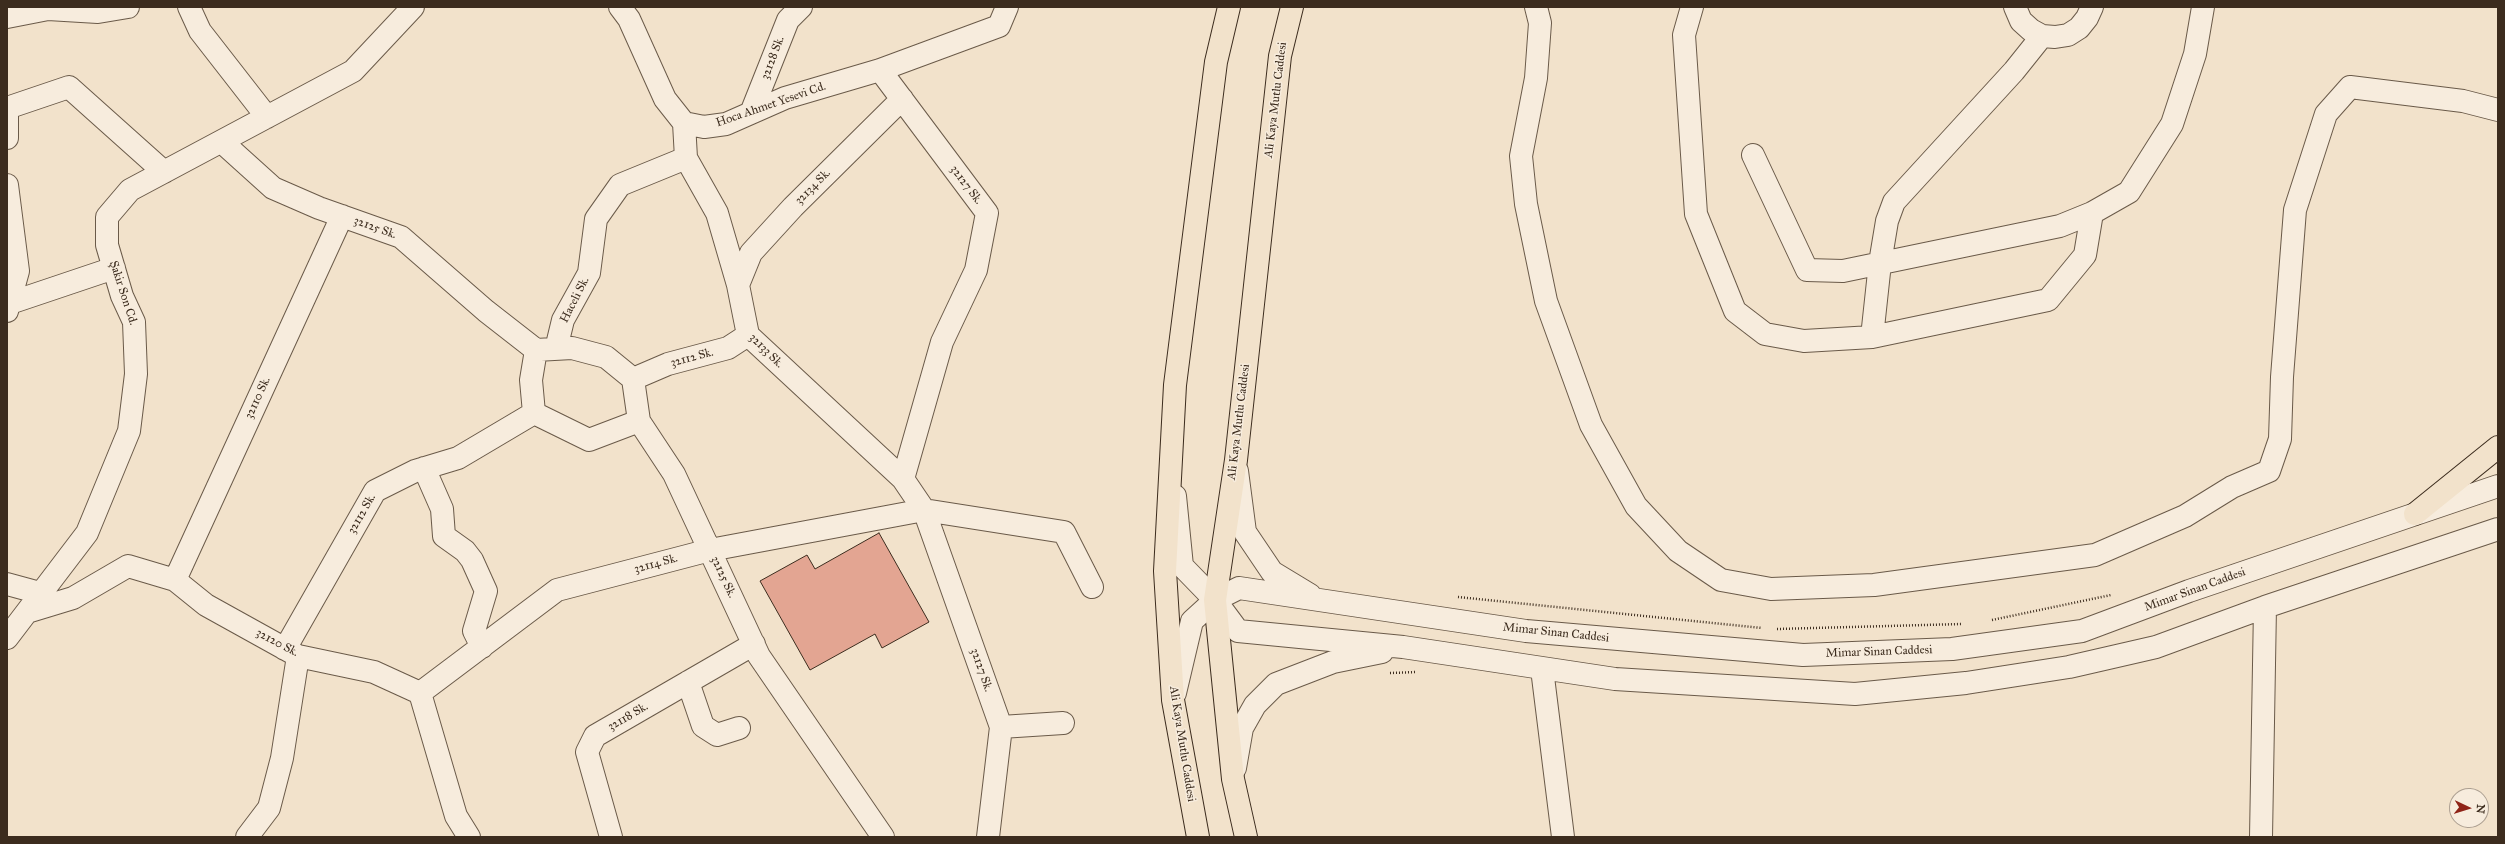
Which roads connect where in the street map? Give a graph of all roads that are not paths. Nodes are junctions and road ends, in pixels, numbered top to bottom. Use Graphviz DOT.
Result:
graph roads {
  1 [pos="128,7"];
  2 [pos="188,7"];
  3 [pos="413,7"];
  4 [pos="620,7"];
  5 [pos="801,7"];
  6 [pos="1007,7"];
  7 [pos="1229,7"];
  8 [pos="1292,7"];
  9 [pos="1536,7"];
  10 [pos="1692,7"];
  11 [pos="2015,7"];
  12 [pos="2092,7"];
  13 [pos="2203,7"];
  14 [pos="7,17"];
  15 [pos="2042,36"];
  16 [pos="880,70"];
  17 [pos="902,99"];
  18 [pos="7,108"];
  19 [pos="2498,110"];
  20 [pos="751,113"];
  21 [pos="7,114"];
  22 [pos="267,117"];
  23 [pos="684,123"];
  24 [pos="7,138"];
  25 [pos="222,142"];
  26 [pos="1754,155"];
  27 [pos="686,158"];
  28 [pos="164,172"];
  29 [pos="7,185"];
  30 [pos="2092,213"];
  31 [pos="342,216"];
  32 [pos="1880,263"];
  33 [pos="114,268"];
  34 [pos="738,285"];
  35 [pos="8,305"];
  36 [pos="748,334"];
  37 [pos="1872,337"];
  38 [pos="546,349"];
  39 [pos="633,379"];
  40 [pos="534,413"];
  41 [pos="639,421"];
  42 [pos="2498,447"];
  43 [pos="1171,455"];
  44 [pos="1236,460"];
  45 [pos="424,468"];
  46 [pos="903,479"];
  47 [pos="2498,486"];
  48 [pos="924,510"];
  49 [pos="2416,514"];
  50 [pos="2498,530"];
  51 [pos="710,550"];
  52 [pos="174,580"];
  53 [pos="7,584"];
  54 [pos="1092,587"];
  55 [pos="40,593"];
  56 [pos="1215,600"];
  57 [pos="1320,600"];
  58 [pos="2265,607"];
  59 [pos="27,612"];
  60 [pos="7,638"];
  61 [pos="754,644"];
  62 [pos="482,647"];
  63 [pos="1403,647"];
  64 [pos="292,652"];
  65 [pos="1542,669"];
  66 [pos="688,682"];
  67 [pos="420,693"];
  68 [pos="1173,700"];
  69 [pos="1063,723"];
  70 [pos="1001,727"];
  71 [pos="739,728"];
  72 [pos="1232,779"];
  73 [pos="258,832"];
  74 [pos="469,837"];
  75 [pos="611,837"];
  76 [pos="883,837"];
  77 [pos="988,837"];
  78 [pos="1198,837"];
  79 [pos="1246,837"];
  80 [pos="1563,837"];
  81 [pos="2261,837"];
  1 -- 14 [label="street"];
  2 -- 22 [label="street"];
  3 -- 22 [label="street, Şakir Son Cd."];
  4 -- 23 [label="street"];
  5 -- 20 [label="street, 32128 Sk."];
  6 -- 16 [label="street"];
  7 -- 43 [label="main road, Ali Kaya Mutlu Caddesi"];
  8 -- 44 [label="main road, Ali Kaya Mutlu Caddesi"];
  9 -- 19 [label="street"];
  10 -- 37 [label="street"];
  11 -- 15 [label="street"];
  12 -- 15 [label="street"];
  13 -- 30 [label="street"];
  15 -- 32 [label="street"];
  16 -- 17 [label="street, 32127 Sk."];
  16 -- 20 [label="street, Hoca Ahmet Yesevi Cd."];
  17 -- 34 [label="street, 32134 Sk."];
  17 -- 46 [label="street, 32127 Sk."];
  18 -- 28 [label="street"];
  20 -- 23 [label="street, Hoca Ahmet Yesevi Cd."];
  21 -- 24 [label="street"];
  22 -- 25 [label="street, Şakir Son Cd."];
  23 -- 27 [label="street, 32133 Sk."];
  25 -- 28 [label="street, Şakir Son Cd."];
  25 -- 31 [label="street, 32125 Sk."];
  26 -- 32 [label="street"];
  27 -- 34 [label="street, 32133 Sk."];
  27 -- 38 [label="street, Haceli Sk."];
  28 -- 33 [label="street, Şakir Son Cd."];
  29 -- 35 [label="street"];
  30 -- 32 [label="street"];
  30 -- 37 [label="street"];
  31 -- 38 [label="street, 32125 Sk."];
  31 -- 52 [label="street, 32110 Sk."];
  32 -- 37 [label="street"];
  33 -- 35 [label="street"];
  33 -- 55 [label="street, Şakir Son Cd."];
  34 -- 36 [label="street, 32133 Sk."];
  36 -- 39 [label="street, 32112 Sk."];
  36 -- 46 [label="street, 32133 Sk."];
  38 -- 39 [label="street"];
  38 -- 40 [label="street"];
  39 -- 41 [label="street, 32125 Sk."];
  40 -- 41 [label="street"];
  40 -- 45 [label="street, 32112 Sk."];
  41 -- 51 [label="street, 32125 Sk."];
  42 -- 49 [label="main road"];
  43 -- 56 [label="street"];
  43 -- 68 [label="main road, Ali Kaya Mutlu Caddesi"];
  44 -- 56 [label="main road, Ali Kaya Mutlu Caddesi"];
  44 -- 57 [label="street"];
  45 -- 62 [label="street"];
  45 -- 64 [label="street, 32112 Sk."];
  46 -- 48 [label="street, 32133 Sk."];
  47 -- 49 [label="street, Mimar Sinan Caddesi"];
  48 -- 51 [label="street, 32114 Sk."];
  48 -- 54 [label="street, 32114 Sk."];
  48 -- 70 [label="street, 32127 Sk."];
  49 -- 57 [label="street, Mimar Sinan Caddesi"];
  50 -- 58 [label="street"];
  51 -- 61 [label="street, 32125 Sk."];
  51 -- 62 [label="street, 32114 Sk."];
  52 -- 59 [label="street, 32120 Sk."];
  52 -- 64 [label="street, 32120 Sk."];
  53 -- 55 [label="street"];
  55 -- 59 [label="street, Şakir Son Cd."];
  56 -- 57 [label="street, Mimar Sinan Caddesi"];
  56 -- 63 [label="street"];
  56 -- 68 [label="street"];
  56 -- 72 [label="main road, Ali Kaya Mutlu Caddesi"];
  58 -- 65 [label="street"];
  58 -- 81 [label="street"];
  59 -- 60 [label="street, Şakir Son Cd."];
  61 -- 66 [label="street, 32118 Sk."];
  61 -- 76 [label="street, 32125 Sk."];
  62 -- 67 [label="street, 32114 Sk."];
  63 -- 65 [label="street"];
  63 -- 72 [label="street"];
  64 -- 67 [label="street, 32120 Sk."];
  64 -- 73 [label="street"];
  65 -- 80 [label="street"];
  66 -- 71 [label="street"];
  66 -- 75 [label="street, 32118 Sk."];
  67 -- 74 [label="street"];
  68 -- 78 [label="main road, Ali Kaya Mutlu Caddesi"];
  69 -- 70 [label="street"];
  70 -- 77 [label="street, 32127 Sk."];
  72 -- 79 [label="main road, Ali Kaya Mutlu Caddesi"];
}
